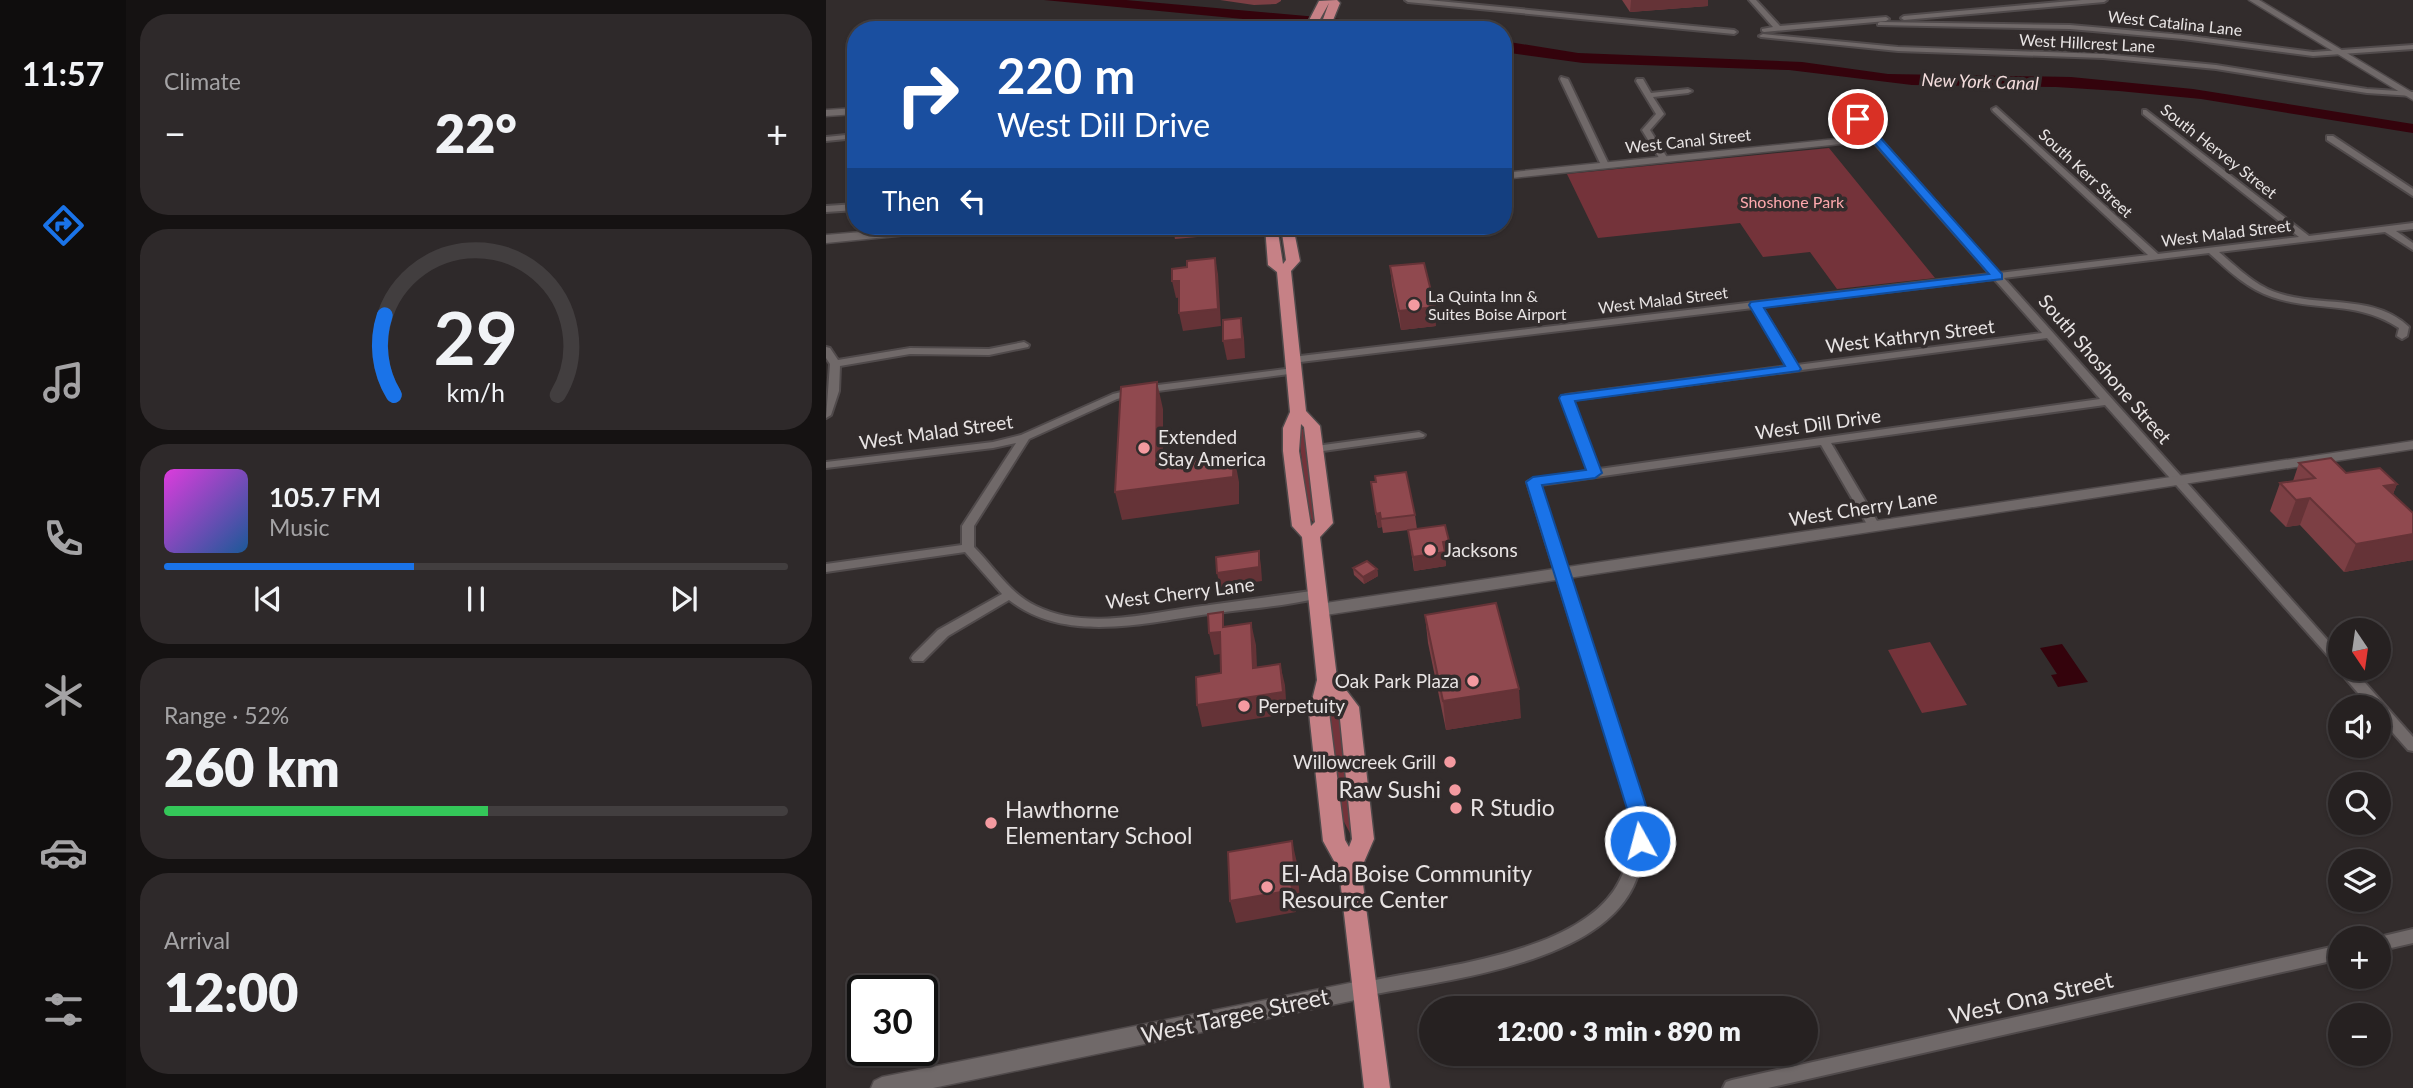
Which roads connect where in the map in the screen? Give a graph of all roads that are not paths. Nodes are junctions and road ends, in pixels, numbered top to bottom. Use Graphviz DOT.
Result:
graph roads {
  1 [pos="1329,0"];
  2 [pos="1408,0"];
  3 [pos="1752,0"];
  4 [pos="2104,0"];
  5 [pos="2253,0"];
  6 [pos="1429,1"];
  7 [pos="1313,21"];
  8 [pos="1327,21"];
  9 [pos="1880,24"];
  10 [pos="1779,29"];
  11 [pos="1734,32"];
  12 [pos="1764,33"];
  13 [pos="2413,47"];
  14 [pos="2340,52"];
  15 [pos="1564,79"];
  16 [pos="1640,81"];
  17 [pos="1688,92"];
  18 [pos="2411,95"];
  19 [pos="1649,96"];
  20 [pos="1842,101"];
  21 [pos="1997,108"];
  22 [pos="2146,111"];
  23 [pos="847,112"];
  24 [pos="826,114"];
  25 [pos="847,137"];
  26 [pos="1875,138"];
  27 [pos="2330,138"];
  28 [pos="826,139"];
  29 [pos="1664,159"];
  30 [pos="1605,165"];
  31 [pos="1512,175"];
  32 [pos="2413,193"];
  33 [pos="847,207"];
  34 [pos="826,209"];
  35 [pos="2413,226"];
  36 [pos="2388,229"];
  37 [pos="869,235"];
  38 [pos="1272,235"];
  39 [pos="1289,235"];
  40 [pos="826,239"];
  41 [pos="2307,239"];
  42 [pos="2413,247"];
  43 [pos="2211,250"];
  44 [pos="2156,257"];
  45 [pos="1284,270"];
  46 [pos="1998,276"];
  47 [pos="1756,305"];
  48 [pos="2049,335"];
  49 [pos="2402,336"];
  50 [pos="1024,345"];
  51 [pos="826,350"];
  52 [pos="835,364"];
  53 [pos="1292,366"];
  54 [pos="1794,369"];
  55 [pos="2108,401"];
  56 [pos="1298,412"];
  57 [pos="826,415"];
  58 [pos="1419,435"];
  59 [pos="1025,437"];
  60 [pos="1824,441"];
  61 [pos="2413,444"];
  62 [pos="1315,449"];
  63 [pos="826,465"];
  64 [pos="1595,473"];
  65 [pos="2177,479"];
  66 [pos="1874,526"];
  67 [pos="1311,536"];
  68 [pos="968,548"];
  69 [pos="826,568"];
  70 [pos="1562,573"];
  71 [pos="1011,594"];
  72 [pos="1318,602"];
  73 [pos="2328,649"];
  74 [pos="918,658"];
  75 [pos="1327,680"];
  76 [pos="2356,681"];
  77 [pos="2413,746"];
  78 [pos="1350,869"];
  79 [pos="1584,930"];
  80 [pos="2413,936"];
  81 [pos="2391,941"];
  82 [pos="2328,955"];
  83 [pos="1365,989"];
  84 [pos="882,1088"];
  85 [pos="1377,1088"];
  86 [pos="1732,1088"];
  1 -- 7 [label="main road"];
  1 -- 8 [label="main road"];
  2 -- 6 [label="street"];
  3 -- 10 [label="street"];
  4 -- 10 [label="street"];
  5 -- 14 [label="street"];
  6 -- 11 [label="street"];
  9 -- 14 [label="street, West Catalina Lane"];
  10 -- 12 [label="street"];
  12 -- 18 [label="street, West Hillcrest Lane"];
  13 -- 14 [label="street"];
  14 -- 18 [label="street"];
  15 -- 30 [label="street"];
  16 -- 19 [label="street"];
  17 -- 19 [label="street"];
  19 -- 29 [label="street"];
  20 -- 26 [label="street, South Shoshone Street"];
  21 -- 44 [label="street, South Kerr Street"];
  22 -- 41 [label="street, South Hervey Street"];
  23 -- 24 [label="street"];
  25 -- 28 [label="street"];
  26 -- 29 [label="street, West Canal Street"];
  26 -- 46 [label="street, South Shoshone Street"];
  27 -- 32 [label="street"];
  29 -- 30 [label="street, West Canal Street"];
  30 -- 31 [label="street, West Canal Street"];
  33 -- 34 [label="street"];
  35 -- 36 [label="street, West Malad Street"];
  36 -- 41 [label="street, West Malad Street"];
  36 -- 42 [label="street"];
  37 -- 40 [label="street"];
  38 -- 45 [label="main road"];
  39 -- 45 [label="main road"];
  41 -- 43 [label="street, West Malad Street"];
  43 -- 44 [label="street, West Malad Street"];
  43 -- 49 [label="street"];
  44 -- 46 [label="street, West Malad Street"];
  45 -- 53 [label="main road"];
  46 -- 47 [label="street, West Malad Street"];
  46 -- 48 [label="street, South Shoshone Street"];
  47 -- 53 [label="street, West Malad Street"];
  47 -- 54 [label="street"];
  48 -- 54 [label="street, West Kathryn Street"];
  48 -- 55 [label="street, South Shoshone Street"];
  50 -- 52 [label="street"];
  51 -- 52 [label="street"];
  52 -- 57 [label="street"];
  53 -- 56 [label="main road"];
  53 -- 59 [label="street, West Malad Street"];
  54 -- 64 [label="street, West Kathryn Street"];
  55 -- 60 [label="street, West Dill Drive"];
  55 -- 65 [label="street, South Shoshone Street"];
  56 -- 62 [label="main road"];
  56 -- 67 [label="main road"];
  58 -- 62 [label="street"];
  59 -- 63 [label="street, West Malad Street"];
  59 -- 68 [label="street"];
  60 -- 64 [label="street, West Dill Drive"];
  60 -- 66 [label="street"];
  61 -- 65 [label="street, West Cherry Lane"];
  62 -- 67 [label="main road"];
  64 -- 70 [label="street, West Dill Drive"];
  65 -- 66 [label="street, West Cherry Lane"];
  65 -- 73 [label="street, South Shoshone Street"];
  66 -- 70 [label="street, West Cherry Lane"];
  67 -- 72 [label="main road"];
  68 -- 69 [label="street"];
  68 -- 71 [label="street, West Cherry Lane"];
  70 -- 72 [label="street, West Cherry Lane"];
  70 -- 79 [label="street"];
  71 -- 72 [label="street, West Cherry Lane"];
  71 -- 74 [label="street"];
  72 -- 75 [label="main road"];
  75 -- 78 [label="main road"];
  75 -- 78 [label="main road"];
  76 -- 77 [label="street"];
  78 -- 83 [label="main road"];
  79 -- 83 [label="street, West Targee Street"];
  80 -- 81 [label="street"];
  82 -- 86 [label="street, West Ona Street"];
  83 -- 84 [label="street, West Targee Street"];
  83 -- 85 [label="main road"];
}
